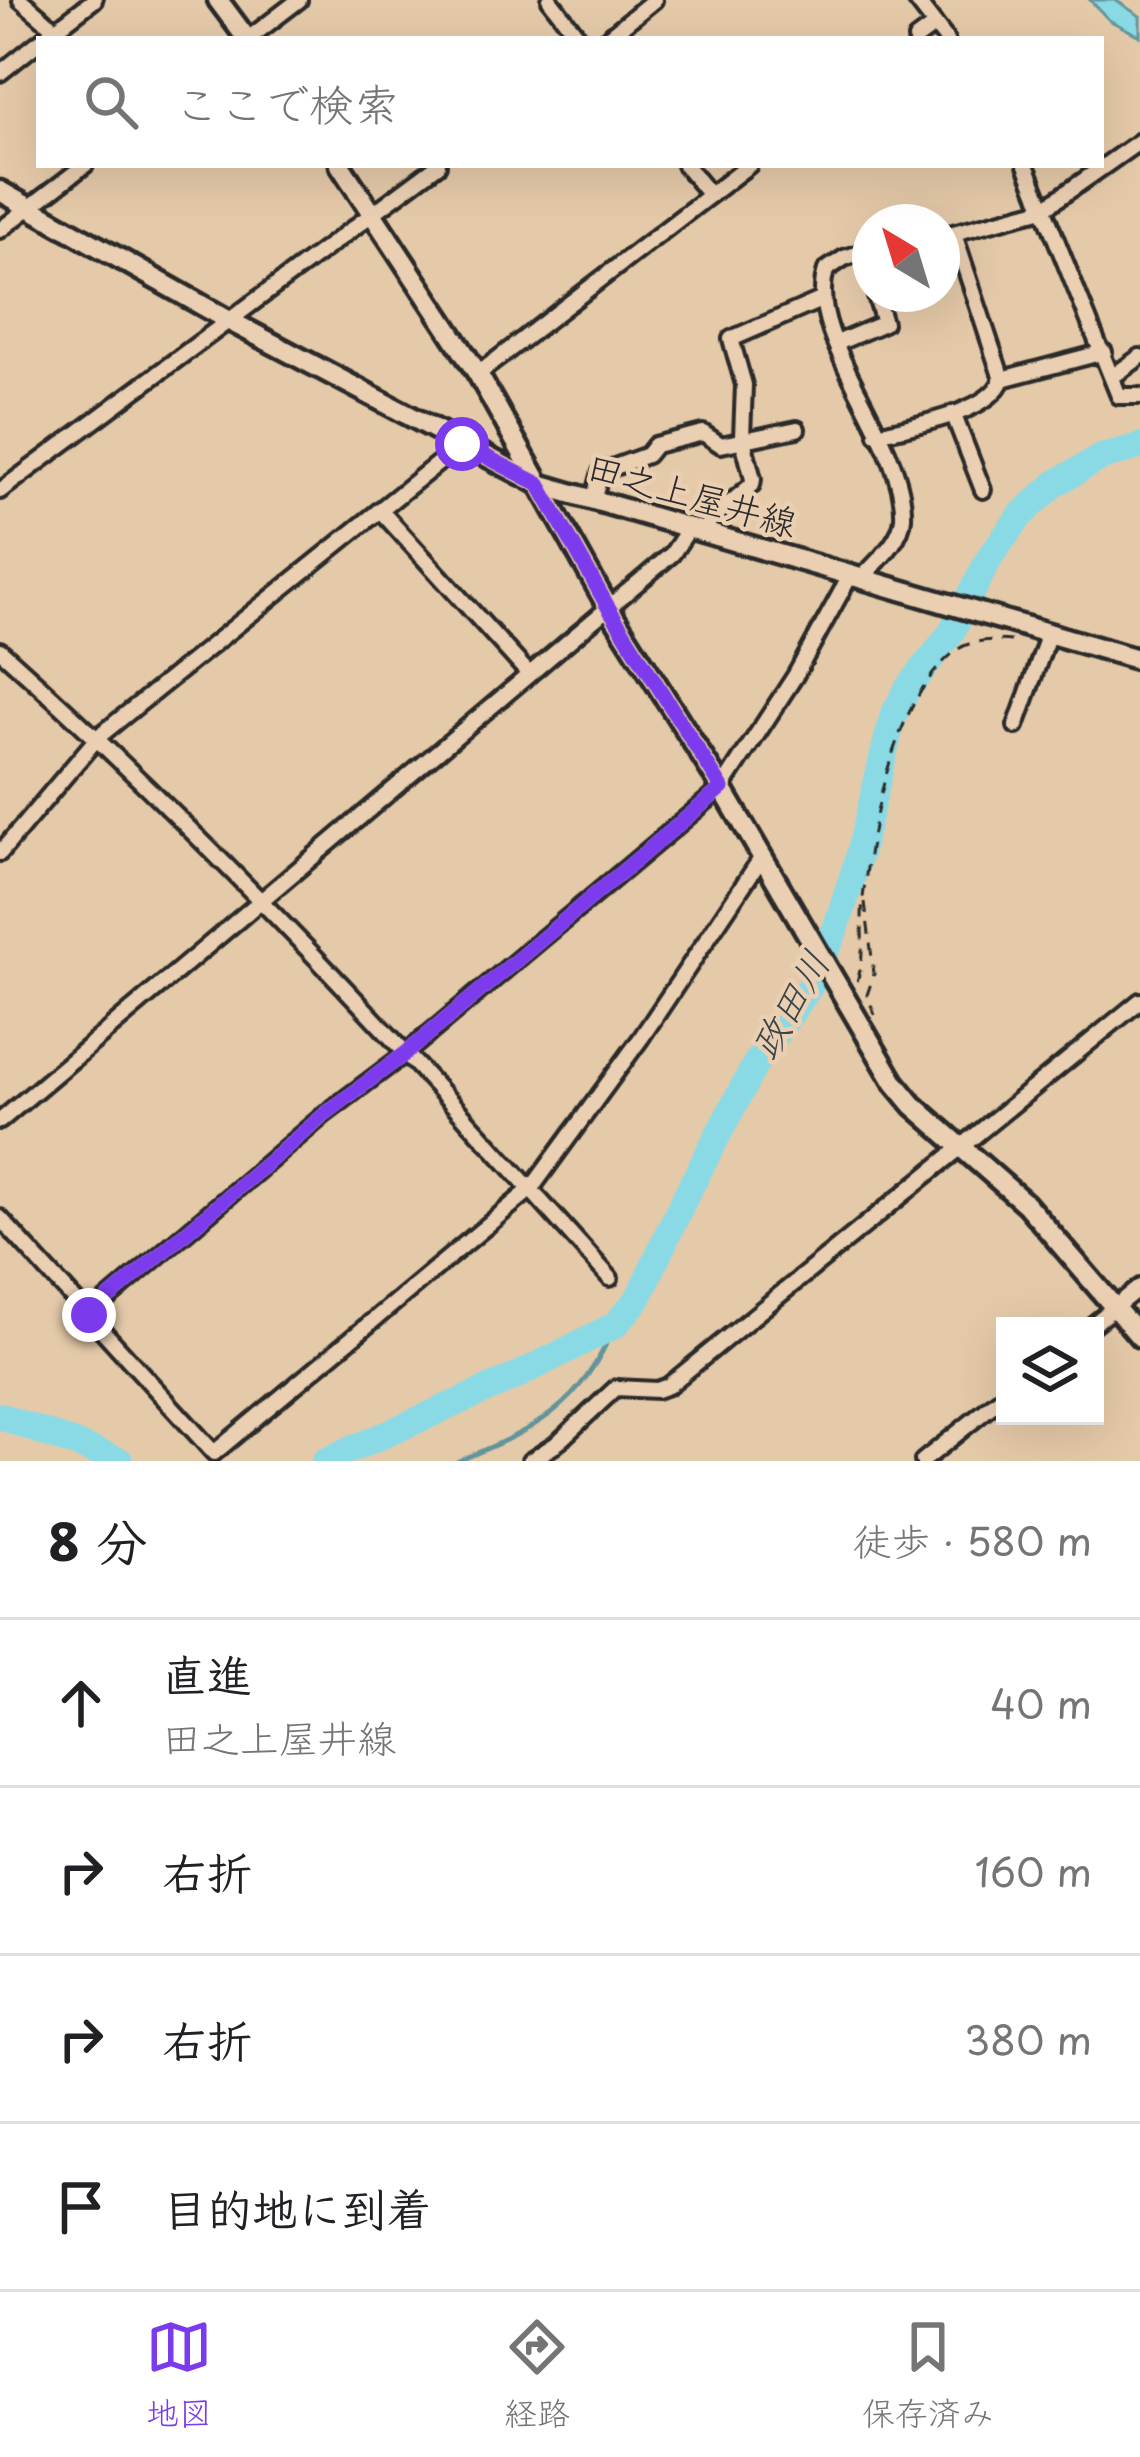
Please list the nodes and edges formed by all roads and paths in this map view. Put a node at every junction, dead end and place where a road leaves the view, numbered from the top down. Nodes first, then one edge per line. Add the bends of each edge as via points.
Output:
1 (21, 0) edge
2 (94, 0) edge
3 (218, 0) edge
4 (298, 0) edge
5 (550, 0) edge
6 (655, 0) edge
7 (916, 0) edge
8 (935, 25) junction
9 (45, 36) edge
10 (47, 36) edge
11 (246, 36) edge
12 (252, 36) edge
13 (578, 36) edge
14 (610, 36) edge
15 (920, 36) edge
16 (944, 36) edge
17 (36, 45) edge
18 (0, 73) edge
19 (1140, 141) edge
20 (1104, 166) edge
21 (81, 168) edge
22 (342, 168) edge
23 (434, 168) edge
24 (688, 168) edge
25 (745, 168) edge
26 (1027, 168) edge
27 (1101, 168) edge
28 (0, 190) edge
29 (710, 195) junction
30 (30, 207) junction
31 (1043, 209) junction
32 (376, 213) junction
33 (0, 230) edge
34 (960, 232) edge
35 (852, 256) edge
36 (960, 267) edge
37 (824, 299) junction
38 (881, 312) edge
39 (228, 320) junction
40 (837, 343) junction
41 (1104, 352) junction
42 (1140, 357) edge
43 (478, 374) junction
44 (1112, 377) junction
45 (1002, 379) junction
46 (1140, 397) edge
47 (953, 412) junction
48 (797, 429) dead end
49 (877, 434) junction
50 (743, 440) junction
51 (462, 444) junction
52 (539, 484) junction
53 (0, 490) edge
54 (983, 490) dead end
55 (593, 501) junction
56 (380, 510) junction
57 (695, 532) junction
58 (855, 577) junction
59 (608, 607) junction
60 (1023, 626) junction
61 (1049, 633) junction
62 (0, 650) edge
63 (1140, 660) edge
64 (529, 674) junction
65 (1016, 727) dead end
66 (98, 737) junction
67 (722, 788) junction
68 (0, 853) edge
69 (762, 857) junction
70 (864, 894) junction
71 (260, 904) junction
72 (1140, 1000) edge
73 (846, 1004) junction
74 (884, 1030) dead end
75 (406, 1053) junction
76 (0, 1121) edge
77 (961, 1147) junction
78 (531, 1189) junction
79 (0, 1218) edge
80 (610, 1278) dead end
81 (1140, 1287) edge
82 (1115, 1306) junction
83 (89, 1315) junction
84 (1102, 1317) edge
85 (1140, 1337) edge
86 (996, 1402) edge
87 (555, 1445) junction
88 (530, 1461) edge
89 (568, 1461) edge
90 (923, 1461) edge

1 - 9 street
2 - 10 street
3 - 11 street
4 - 12 street
5 - 13 street
6 - 14 street
7 - 8 street
8 - 15 street
8 - 16 street
17 - 18 street
19 - 20 street
21 - 30 street
22 - 32 street
23 - 32 street
24 - 29 street
25 - 29 street
26 - 31 street
27 - 31 street
28 - 30 street, 田之上屋井線
29 - 43 street
30 - 33 street
30 - 39 street, 田之上屋井線
31 - 34 street
31 - 41 street
32 - 39 street
32 - 43 street
35 - 37 street via 826,270
36 - 45 street
37 - 40 street
37 - 50 street via 731,339 744,385
38 - 40 street via 884,323
39 - 51 street, 田之上屋井線
39 - 53 street
40 - 49 street
41 - 44 street
41 - 45 street
42 - 44 street
43 - 52 street
44 - 46 street via 1119,396
45 - 47 street via 990,399
47 - 49 street
47 - 54 street
48 - 50 street
49 - 58 street via 903,519 896,540
50 - 55 street via 722,445 703,433 655,445 601,472
50 - 57 street via 752,485
51 - 52 street, 田之上屋井線
51 - 56 street
52 - 55 street, 田之上屋井線
52 - 59 street
55 - 57 street, 田之上屋井線
56 - 64 street
56 - 66 street
57 - 58 street, 田之上屋井線
57 - 59 street
58 - 60 street, 田之上屋井線
58 - 67 street
59 - 64 street
59 - 67 street
60 - 61 street, 田之上屋井線
60 - 70 path via 1016,641 959,648 921,691 899,733
61 - 63 street, 田之上屋井線
61 - 65 street
62 - 66 street
64 - 71 street
66 - 68 street
66 - 71 street
67 - 69 street
67 - 75 street
69 - 73 street
69 - 78 street
70 - 73 path via 860,974
70 - 74 path via 874,974 867,995
71 - 75 street
71 - 76 street
72 - 77 street
73 - 77 street via 894,1082
75 - 78 street
75 - 83 street
77 - 82 street via 1026,1204
77 - 87 street via 668,1385 616,1388
78 - 80 street
78 - 83 street via 214,1453
79 - 83 street
81 - 82 street
82 - 84 street
82 - 85 street
86 - 90 street
87 - 88 street
87 - 89 street

